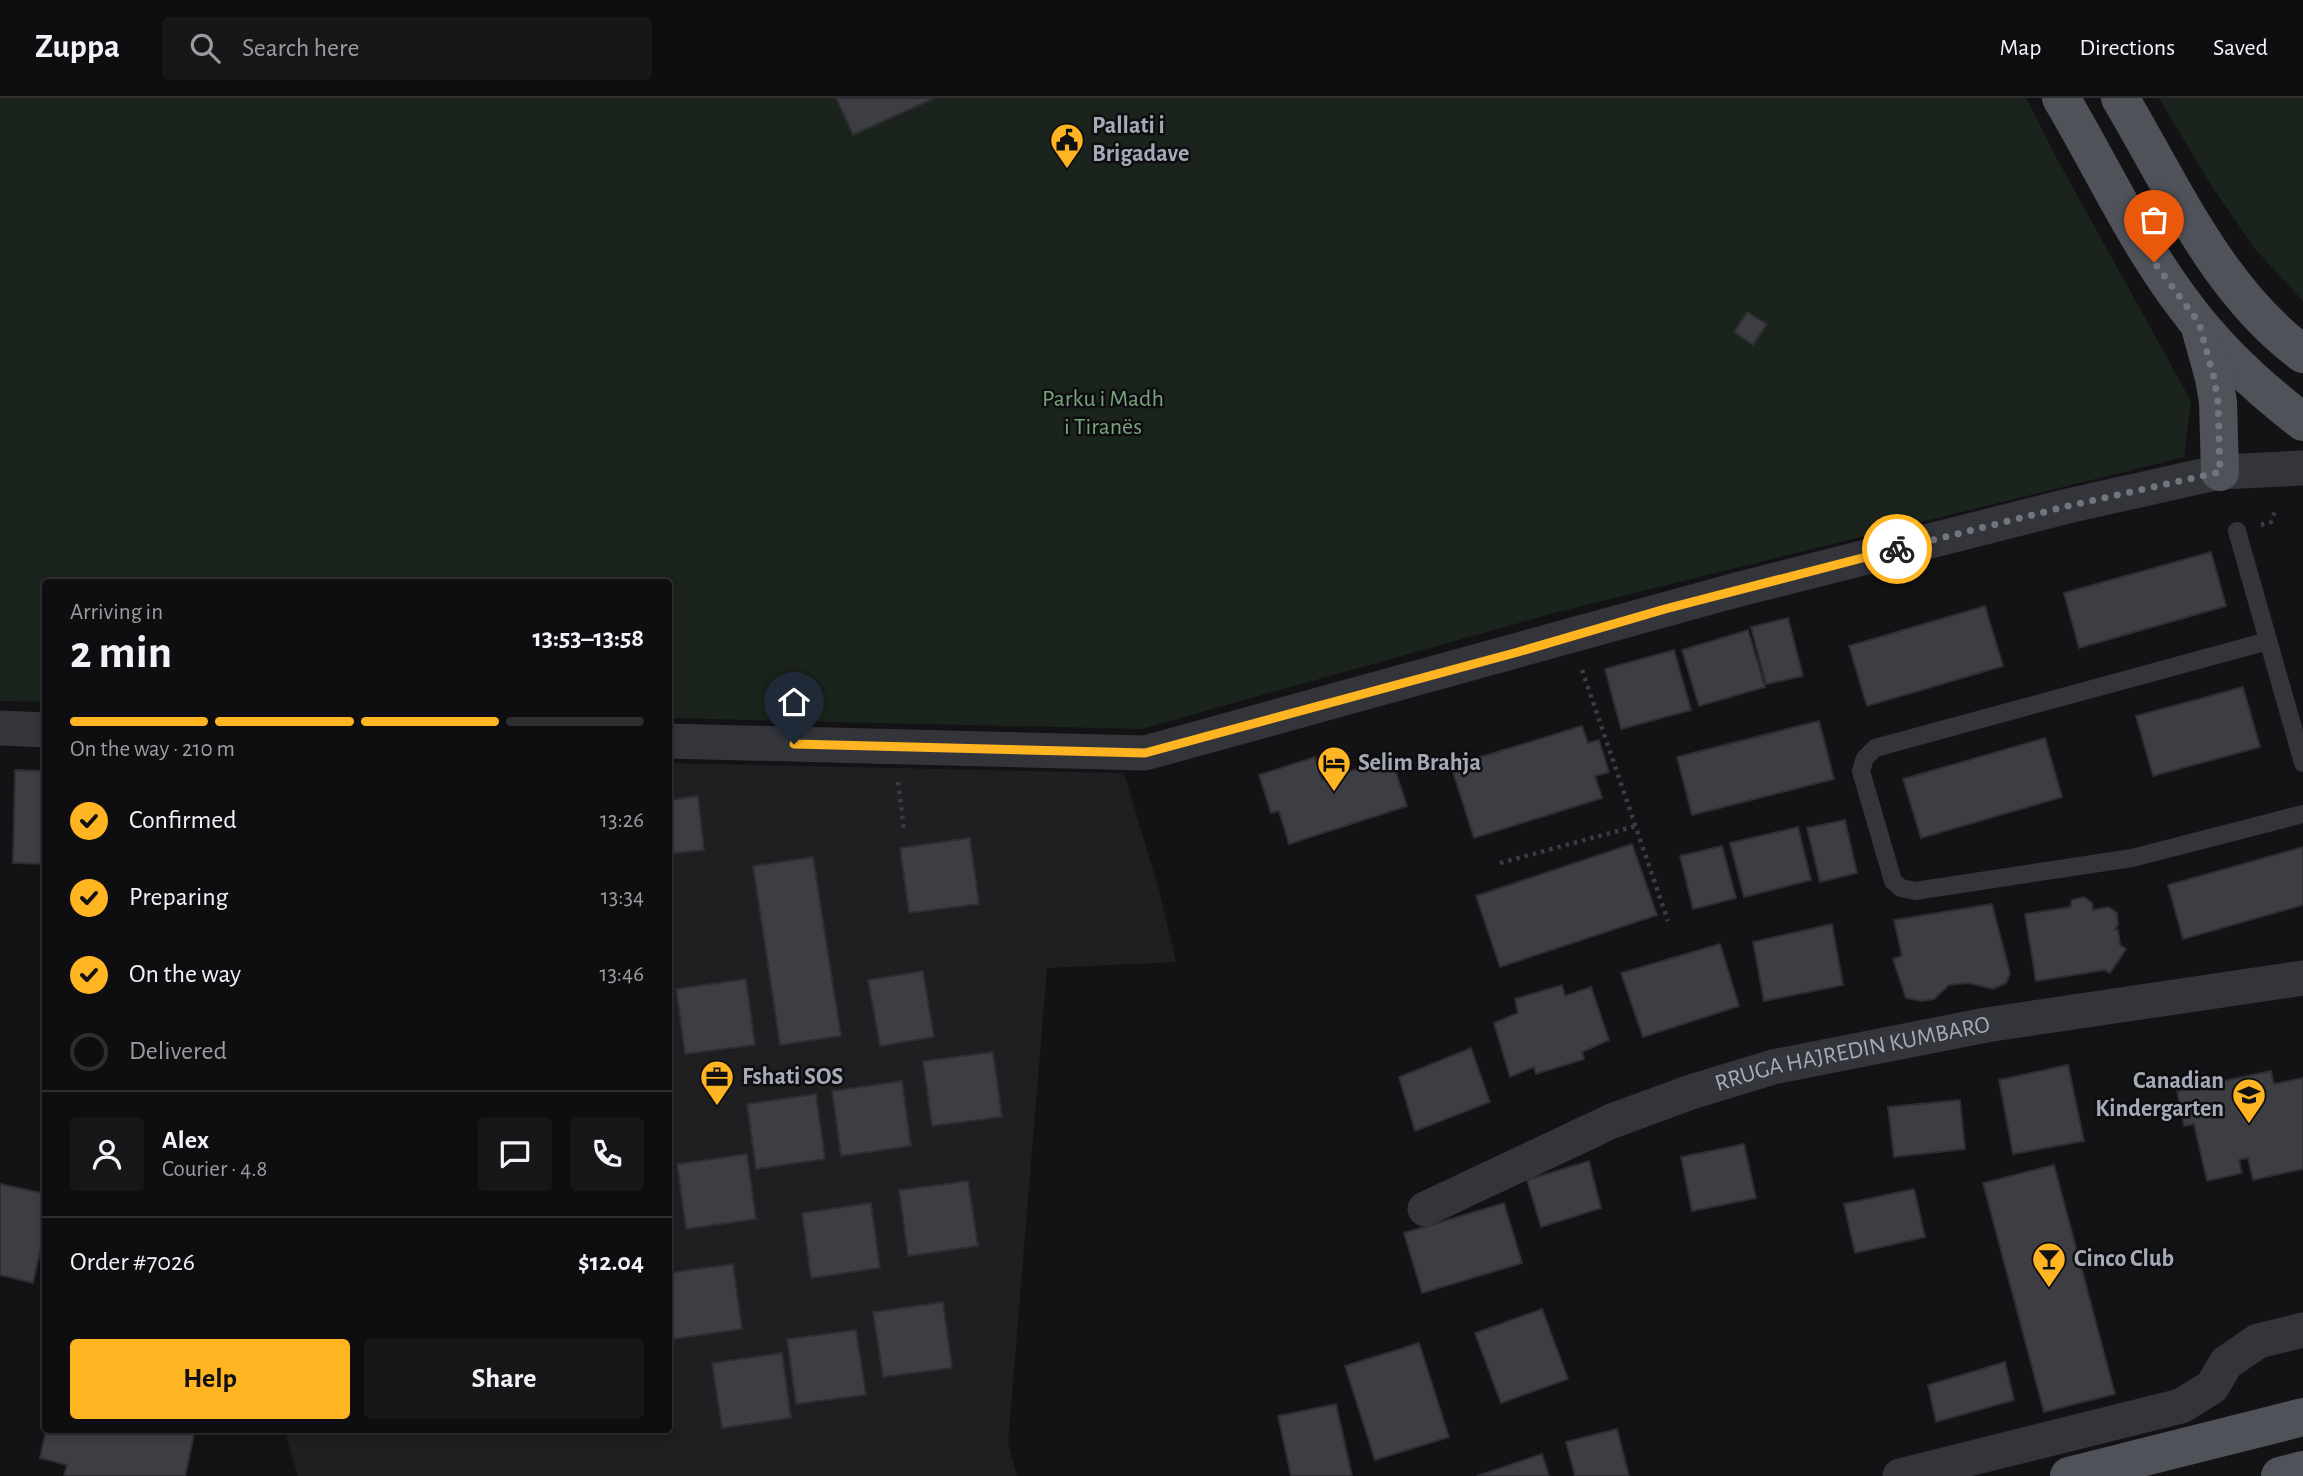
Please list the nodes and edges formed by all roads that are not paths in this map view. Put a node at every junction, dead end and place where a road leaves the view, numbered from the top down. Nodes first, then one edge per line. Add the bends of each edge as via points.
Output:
1 (2061, 98) edge
2 (2120, 98) edge
3 (2199, 323) junction
4 (2303, 355) edge
5 (2303, 422) edge
6 (2303, 468) edge
7 (2220, 472) junction
8 (2237, 531) dead end
9 (2268, 641) junction
10 (0, 728) edge
11 (42, 730) edge
12 (672, 741) edge
13 (2303, 763) edge
14 (2303, 814) edge
15 (2303, 978) edge
16 (1425, 1209) dead end
17 (2303, 1330) edge
18 (2303, 1417) edge
19 (2303, 1470) edge
20 (1900, 1476) edge
21 (2069, 1476) edge
22 (2280, 1476) edge

1 - 3 main road via 2154,262
2 - 4 main road via 2231,282
3 - 5 main road via 2260,389
3 - 7 main road via 2218,402
6 - 7 street
7 - 12 street via 1750,587 1145,753
8 - 9 lane
9 - 13 lane
9 - 14 lane via 1875,748 1861,771 1893,880 1901,888 1915,891 2132,858
10 - 11 street
15 - 16 street, RRUGA HAJREDIN KUMBARO via 1986,1025 1773,1067 1612,1122
17 - 20 street via 2258,1340 2226,1363 2212,1387 2180,1406
18 - 21 main road
19 - 22 main road

